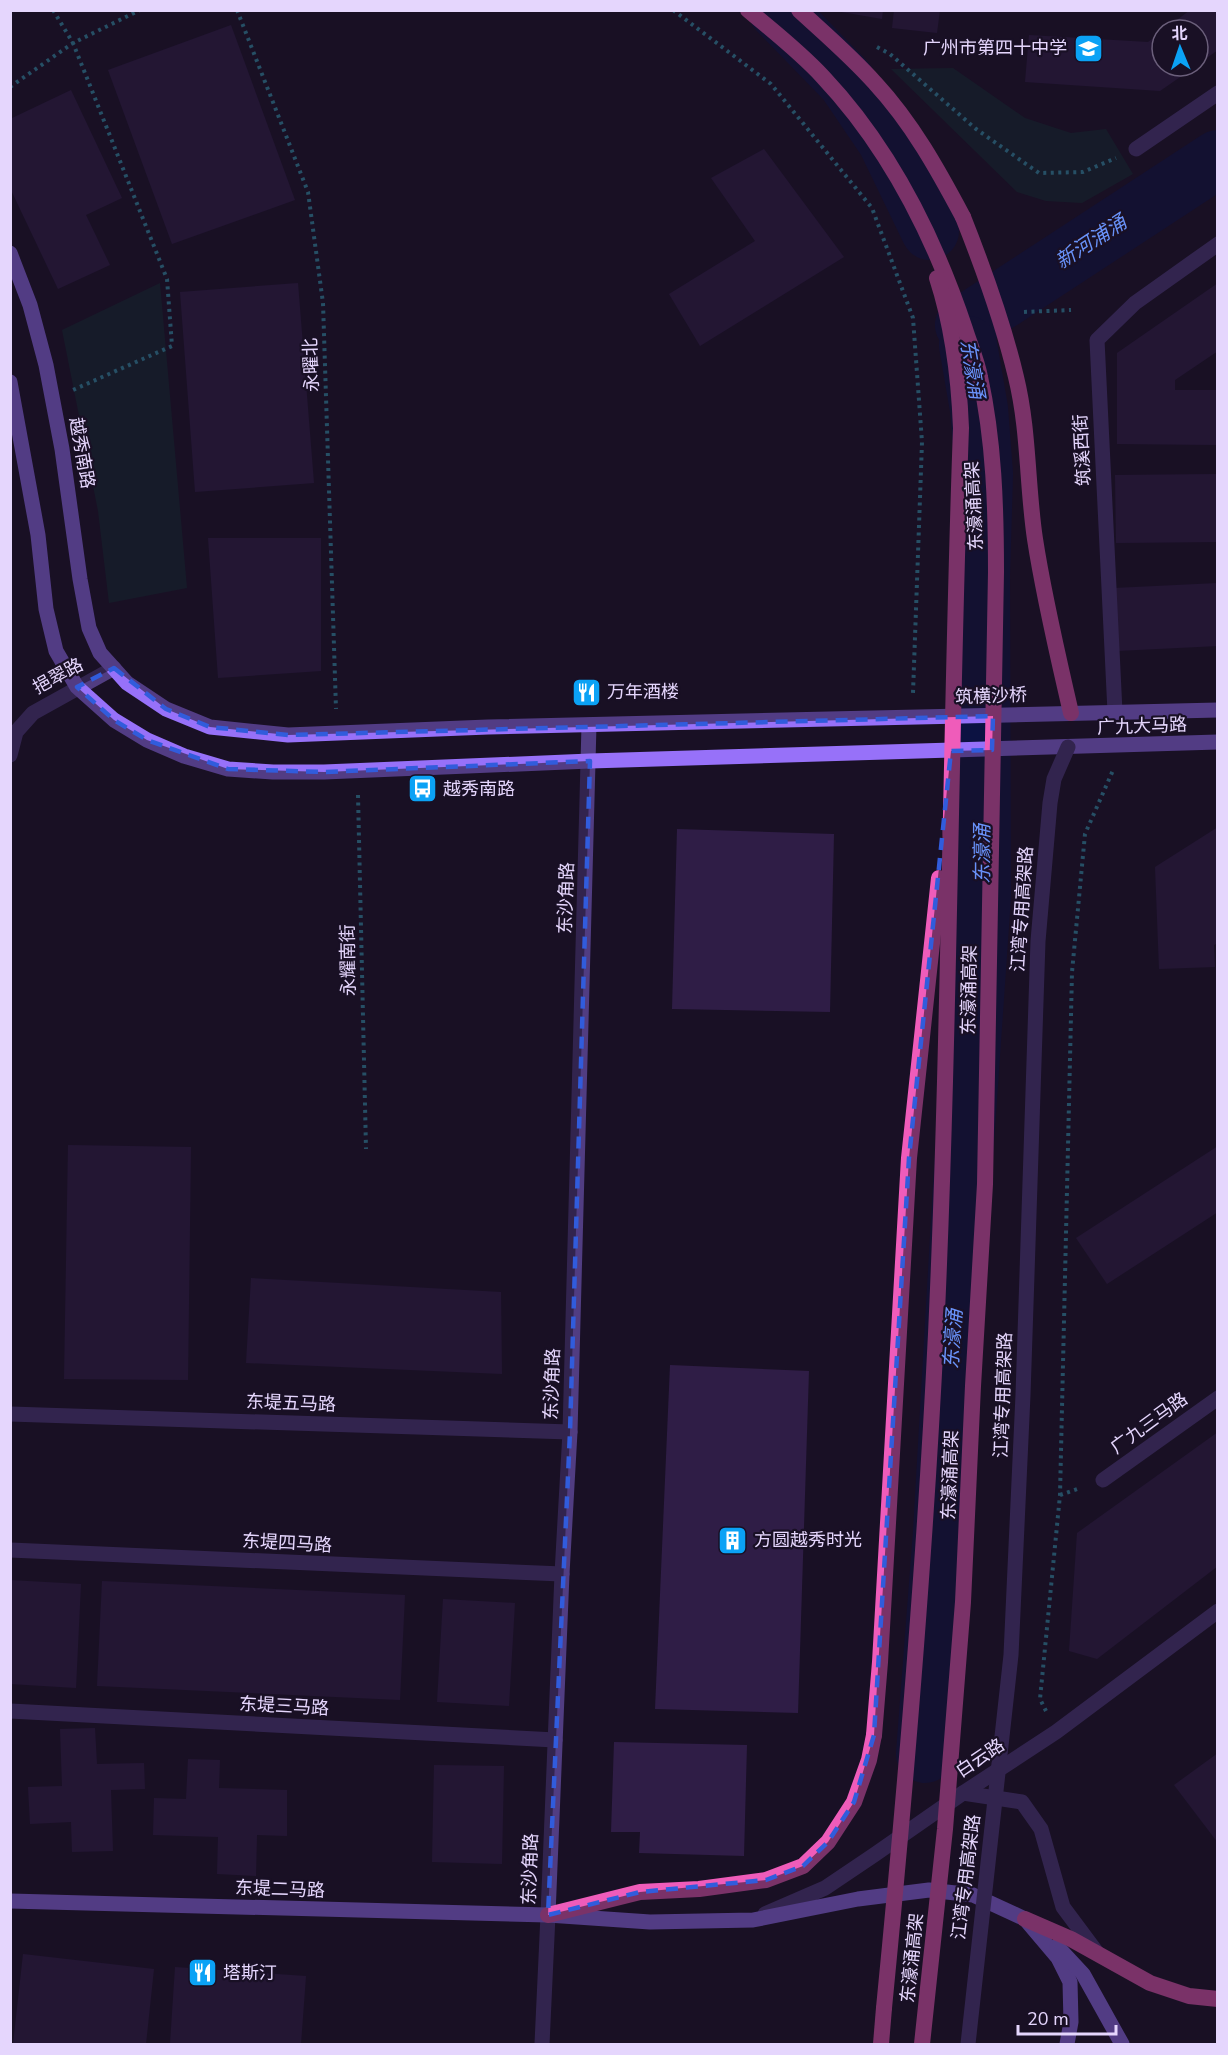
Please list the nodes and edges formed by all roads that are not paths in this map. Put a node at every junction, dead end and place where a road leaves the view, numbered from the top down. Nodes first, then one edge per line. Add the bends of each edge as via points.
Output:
1 (742, 10) edge
2 (748, 10) edge
3 (799, 10) edge
4 (1218, 93) edge
5 (1136, 149) road end
6 (1218, 244) edge
7 (10, 253) edge
8 (10, 382) edge
9 (114, 668) junction
10 (77, 687) junction
11 (1218, 710) edge
12 (1114, 712) junction
13 (1071, 713) junction
14 (912, 718) joint
15 (589, 724) junction
16 (1218, 742) edge
17 (951, 746) junction
18 (1068, 747) junction
19 (10, 755) edge
20 (590, 761) junction
21 (1218, 1398) edge
22 (10, 1414) edge
23 (570, 1432) junction
24 (1103, 1480) dead end
25 (10, 1550) edge
26 (562, 1574) junction
27 (1218, 1611) edge
28 (10, 1711) edge
29 (555, 1740) junction
30 (963, 1793) junction
31 (10, 1901) edge
32 (548, 1916) junction
33 (1024, 1919) junction
34 (753, 1920) junction
35 (1098, 1954) junction
36 (1218, 1999) edge
37 (542, 2044) edge
38 (881, 2044) edge
39 (922, 2044) edge
40 (968, 2044) edge
41 (1067, 2044) edge
42 (1122, 2044) edge

1 - 17 highway, 东濠涌高架, bridge via 813,71 860,130 911,210 942,294 959,384 961,428
2 - 39 highway, 东濠涌高架, bridge via 805,58 846,102 886,159 932,243 980,375 993,471 996,572 985,1184 963,1602 945,1829
3 - 13 highway, bridge via 876,84 906,122 963,217 986,275 1017,379 1035,540
4 - 5 street
6 - 12 street, 筑溪西街 via 1135,303 1097,340
7 - 9 main road, 越秀南路 via 30,304 46,365 89,628 100,653
8 - 10 main road via 38,535 46,609 56,651
9 - 10 street, 挹翠路
9 - 15 main road, 越秀南路 via 127,683 166,709 210,727 288,735
10 - 19 street, 挹翠路 via 28,718 16,732
10 - 20 main road via 114,720 147,740 228,769 358,771
11 - 12 main road, 广九大马路
12 - 13 main road, 广九大马路
13 - 14 main road, 筑横沙桥, bridge
14 - 15 main road, 越秀南路
15 - 20 street, 东沙角路
16 - 18 main road, 广九大马路
17 - 32 highway, bridge via 909,1158 880,1662 869,1760 854,1802 828,1842 803,1866 766,1880 640,1892
17 - 38 highway, 东濠涌高架, bridge via 936,1336 906,1783
18 - 20 main road, bridge
18 - 40 street, 江湾专用高架路, bridge via 1054,779 1043,874 1011,1655
20 - 23 street, 东沙角路
21 - 24 street, 广九三马路
22 - 23 street, 东堤五马路
23 - 26 street, 东沙角路
25 - 26 street, 东堤四马路
26 - 29 street, 东沙角路
27 - 30 street, 白云路 via 1056,1731
28 - 29 street, 东堤三马路
29 - 32 street, 东沙角路
30 - 34 street, 白云路 via 825,1888
30 - 35 street via 1022,1802 1041,1829 1063,1907
31 - 32 main road, 东堤二马路
32 - 34 main road, 东堤二马路 via 650,1922
32 - 37 street, 东沙角路
33 - 34 main road, 东堤二马路 via 973,1895 929,1890 858,1899
33 - 35 highway
33 - 41 main road via 1058,1958 1070,1982
33 - 42 main road via 1062,1950 1083,1974
35 - 36 highway via 1150,1983 1189,1996

